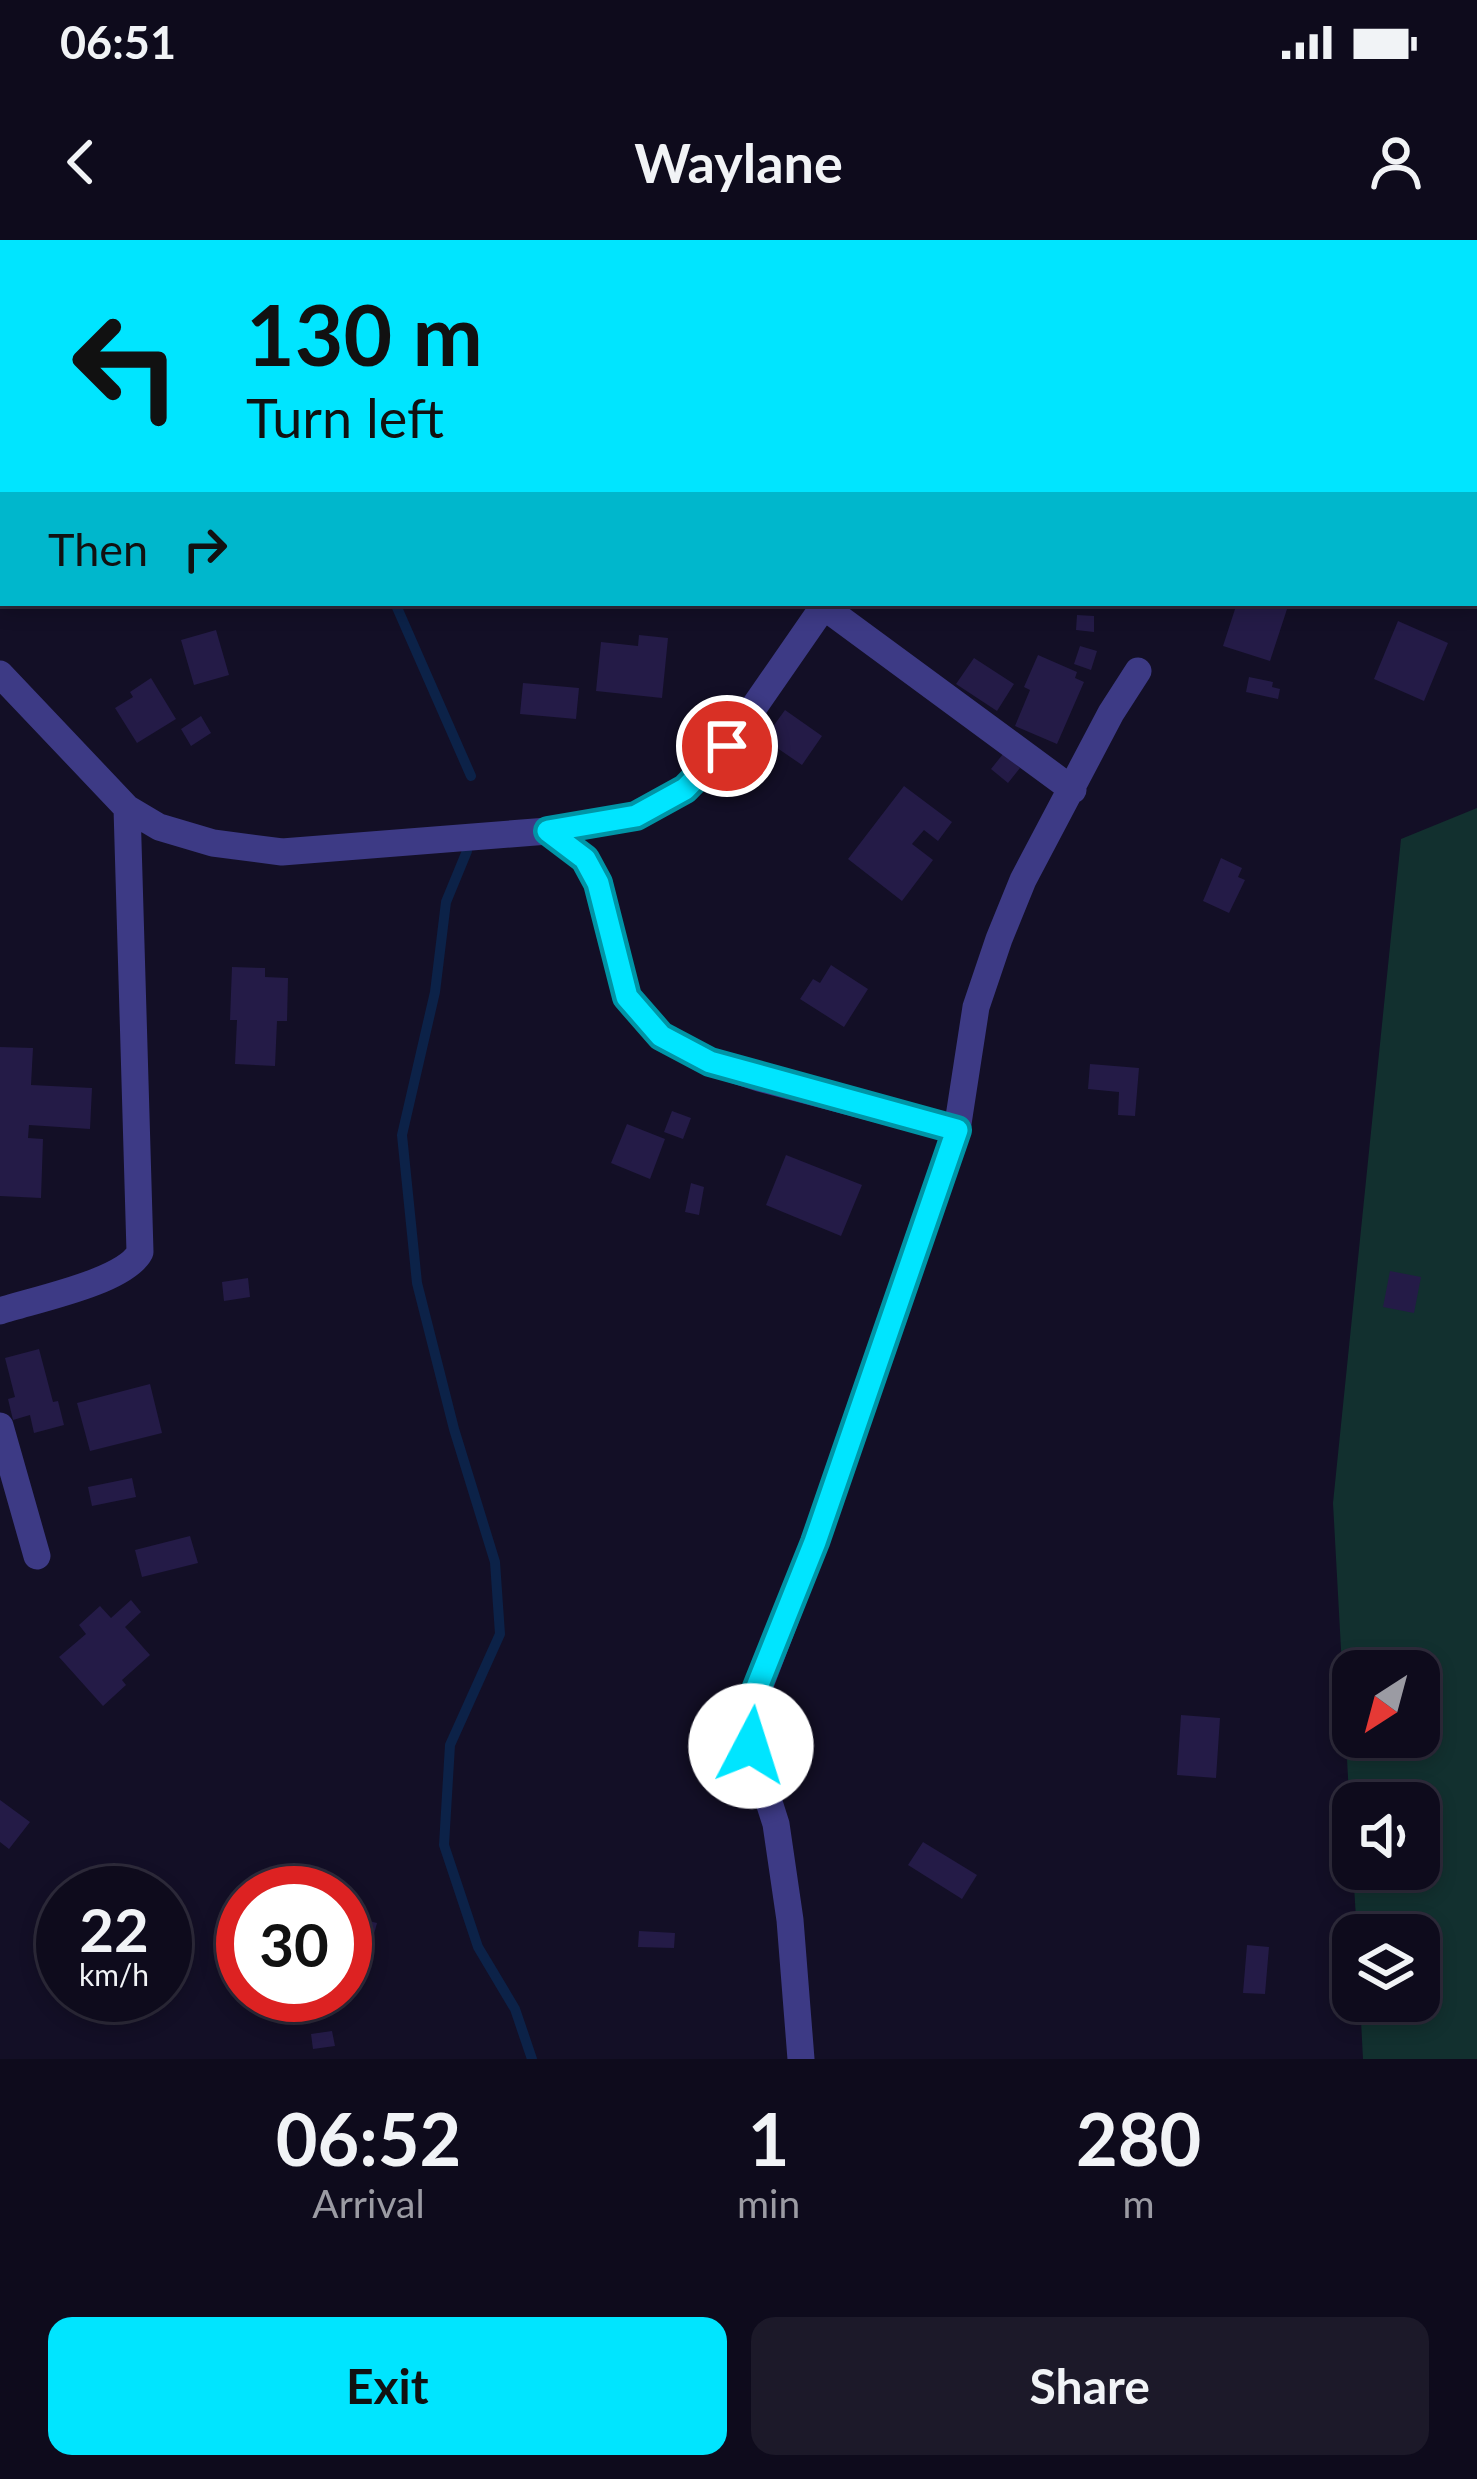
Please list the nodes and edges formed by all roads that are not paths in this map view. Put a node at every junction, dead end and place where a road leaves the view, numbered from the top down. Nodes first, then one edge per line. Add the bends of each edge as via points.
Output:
1 (824, 606) edge
2 (828, 606) edge
3 (1138, 671) dead end
4 (0, 674) edge
5 (1073, 790) junction
6 (127, 808) junction
7 (548, 831) junction
8 (957, 1130) junction
9 (0, 1311) edge
10 (0, 1426) edge
11 (37, 1556) dead end
12 (801, 2059) edge

1 - 7 street via 727,746 685,789 636,816
2 - 5 street
3 - 5 street
4 - 6 street
5 - 8 street via 999,939 976,1007
6 - 7 street via 213,843 282,852
6 - 9 street via 140,1252 115,1275
7 - 8 street via 592,871 627,997 661,1036 743,1073
8 - 12 street via 748,1714 779,1843
10 - 11 street

